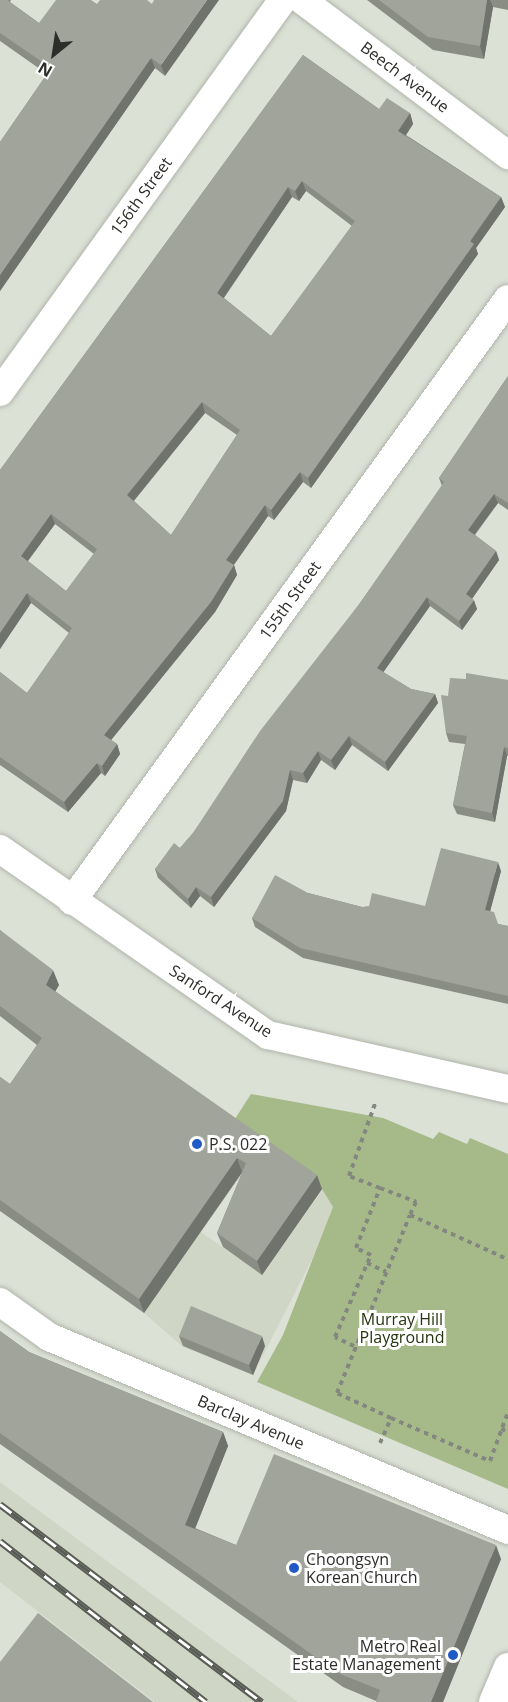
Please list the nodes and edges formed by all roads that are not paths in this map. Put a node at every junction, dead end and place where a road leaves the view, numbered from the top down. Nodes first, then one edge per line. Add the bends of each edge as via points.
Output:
1 (283, 0) edge
2 (302, 0) edge
3 (508, 155) edge
4 (508, 299) edge
5 (0, 392) edge
6 (0, 849) edge
7 (72, 901) junction
8 (508, 1089) edge
9 (0, 1302) edge
10 (508, 1530) edge
11 (508, 1667) edge
12 (493, 1702) edge

1 - 5 street, 156th Street
2 - 3 street, Beech Avenue
4 - 7 street, 155th Street
6 - 7 street, Sanford Avenue
7 - 8 street, Sanford Avenue via 268,1035
9 - 10 street, Barclay Avenue via 49,1337
11 - 12 street

